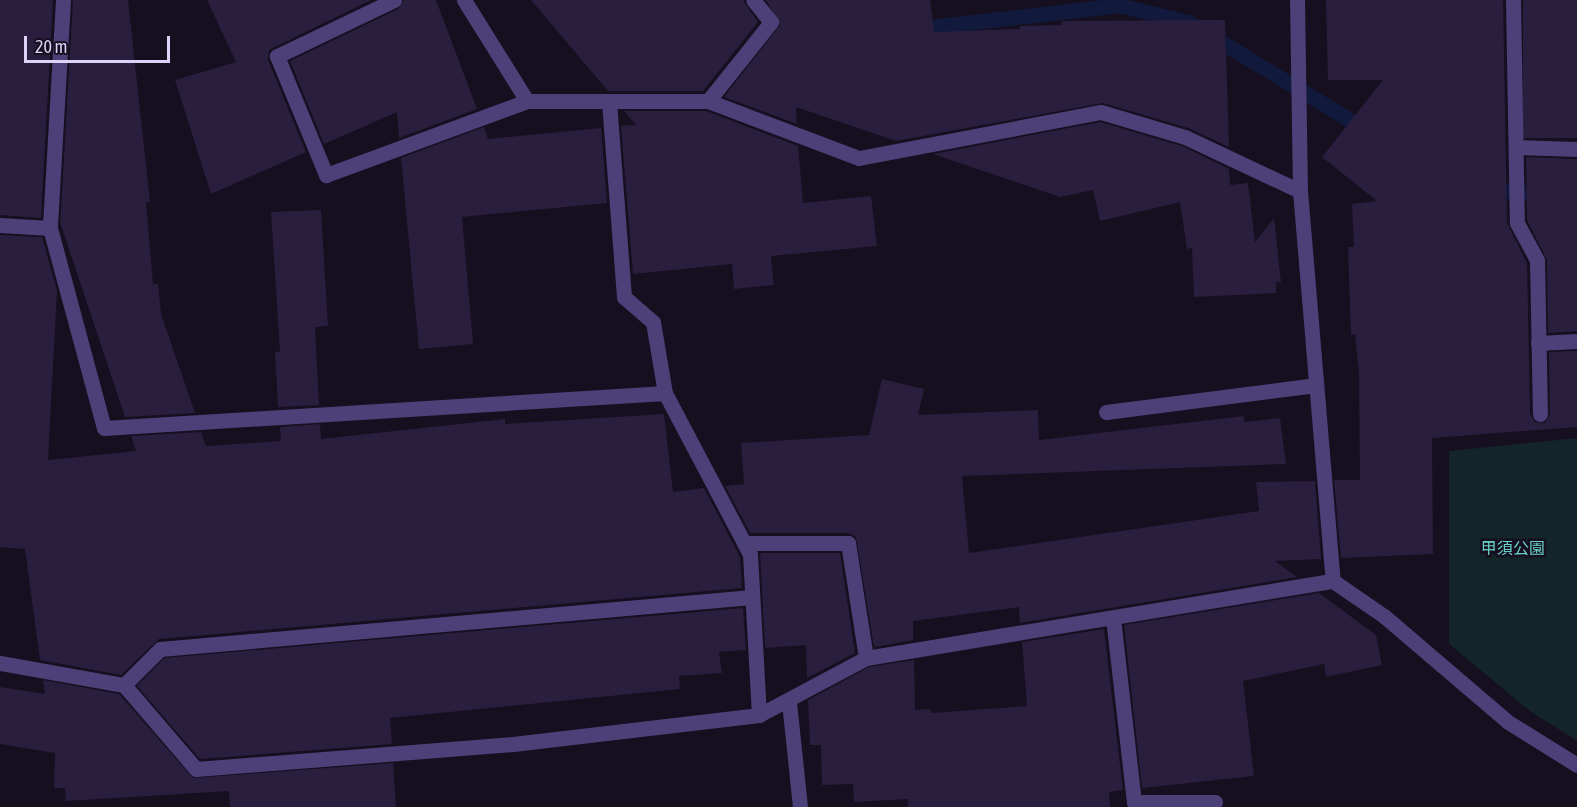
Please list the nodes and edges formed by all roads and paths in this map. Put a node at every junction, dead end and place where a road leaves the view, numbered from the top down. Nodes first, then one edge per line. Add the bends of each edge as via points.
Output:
1 (63, 0) edge
2 (394, 0) edge
3 (464, 0) edge
4 (753, 0) edge
5 (1297, 0) edge
6 (1513, 0) edge
7 (527, 101) junction
8 (708, 101) junction
9 (609, 102) junction
10 (1516, 147) junction
11 (1577, 149) edge
12 (1300, 191) junction
13 (0, 225) edge
14 (50, 228) junction
15 (1577, 341) edge
16 (1539, 343) junction
17 (1316, 385) junction
18 (665, 393) junction
19 (1106, 412) dead end
20 (1540, 414) dead end
21 (744, 543) junction
22 (1333, 581) junction
23 (752, 597) junction
24 (1113, 618) junction
25 (866, 658) junction
26 (0, 663) edge
27 (124, 685) junction
28 (789, 702) junction
29 (759, 715) junction
30 (1577, 765) edge
31 (1215, 802) dead end
32 (800, 807) edge

1 - 14 street
2 - 7 street via 277,56 326,175
3 - 7 street
4 - 8 street via 771,22
5 - 12 street
6 - 10 street
7 - 9 street
8 - 9 street
8 - 12 street via 859,158 1101,112 1185,137
9 - 18 street via 624,297 653,322
10 - 11 street
10 - 16 street via 1517,223 1536,260
12 - 17 street
13 - 14 street
14 - 18 street via 104,428
15 - 16 street
16 - 20 street
17 - 19 street
17 - 22 street
18 - 21 street
21 - 23 street via 750,554
21 - 25 street via 848,543
22 - 24 street
22 - 30 street via 1384,616 1508,722
23 - 27 street via 160,649
23 - 29 street
24 - 25 street
24 - 31 street via 1134,802
25 - 28 street
26 - 27 street
27 - 29 street via 196,769 513,744
28 - 29 street
28 - 32 street

